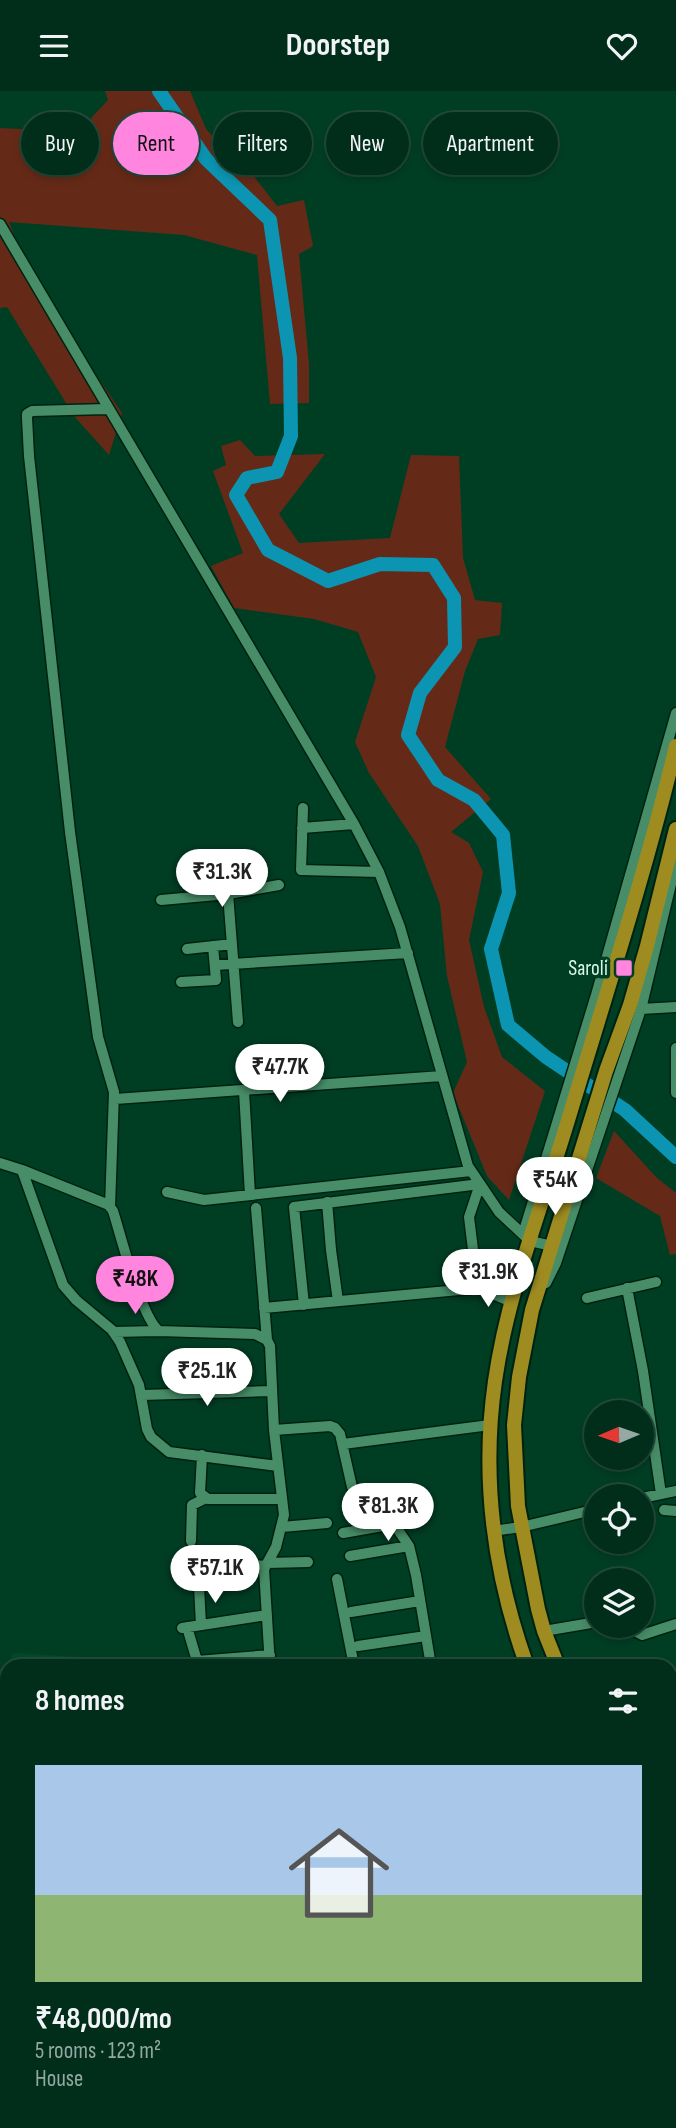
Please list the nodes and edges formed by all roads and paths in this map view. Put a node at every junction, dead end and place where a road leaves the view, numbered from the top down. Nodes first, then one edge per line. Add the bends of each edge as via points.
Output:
1 (0, 224) edge
2 (107, 409) junction
3 (676, 713) edge
4 (673, 753) edge
5 (303, 808) dead end
6 (354, 824) junction
7 (302, 828) junction
8 (676, 829) edge
9 (676, 863) edge
10 (379, 872) junction
11 (279, 885) dead end
12 (228, 894) junction
13 (161, 900) dead end
14 (232, 944) junction
15 (213, 946) junction
16 (187, 949) dead end
17 (408, 953) junction
18 (234, 964) junction
19 (215, 965) junction
20 (181, 982) dead end
21 (676, 1007) edge
22 (641, 1009) junction
23 (238, 1022) dead end
24 (676, 1048) edge
25 (611, 1074) junction
26 (442, 1076) junction
27 (244, 1091) junction
28 (676, 1093) edge
29 (115, 1099) junction
30 (0, 1163) edge
31 (22, 1170) junction
32 (471, 1171) junction
33 (480, 1184) junction
34 (167, 1192) dead end
35 (250, 1195) junction
36 (327, 1202) junction
37 (107, 1205) junction
38 (256, 1208) dead end
39 (526, 1237) junction
40 (556, 1247) junction
41 (656, 1282) dead end
42 (475, 1287) junction
43 (627, 1288) junction
44 (587, 1298) dead end
45 (338, 1301) junction
46 (512, 1302) junction
47 (304, 1305) junction
48 (264, 1308) junction
49 (159, 1331) junction
50 (113, 1332) junction
51 (267, 1340) junction
52 (272, 1391) junction
53 (142, 1395) junction
54 (490, 1425) junction
55 (274, 1430) junction
56 (343, 1444) junction
57 (202, 1455) junction
58 (278, 1466) junction
59 (676, 1491) edge
60 (661, 1494) junction
61 (654, 1495) edge
62 (206, 1498) junction
63 (282, 1499) junction
64 (664, 1510) dead end
65 (676, 1511) edge
66 (584, 1512) edge
67 (327, 1523) dead end
68 (394, 1524) junction
69 (282, 1527) junction
70 (521, 1527) junction
71 (493, 1531) junction
72 (343, 1533) dead end
73 (191, 1541) dead end
74 (409, 1546) junction
75 (350, 1556) dead end
76 (181, 1559) dead end
77 (309, 1562) dead end
78 (266, 1565) junction
79 (337, 1579) dead end
80 (199, 1586) dead end
81 (420, 1601) junction
82 (351, 1612) dead end
83 (267, 1615) junction
84 (584, 1624) edge
85 (201, 1625) junction
86 (676, 1625) edge
87 (654, 1631) edge
88 (544, 1632) junction
89 (426, 1636) junction
90 (358, 1646) dead end
91 (270, 1655) junction
92 (196, 1659) edge
93 (221, 1659) edge
94 (270, 1659) edge
95 (353, 1659) edge
96 (430, 1659) edge
97 (525, 1659) edge
98 (555, 1659) edge

1 - 2 street
2 - 6 street
2 - 29 street via 32,411 27,418 70,832 98,1037
3 - 4 street
4 - 39 highway
5 - 7 street
6 - 7 street
6 - 10 street
7 - 10 street via 301,870
8 - 25 highway
9 - 22 street
10 - 17 street
11 - 12 street
12 - 13 street
12 - 14 street
14 - 15 street
14 - 18 street
15 - 16 street
15 - 19 street
17 - 18 street
17 - 26 street
18 - 19 street
18 - 23 street
19 - 20 street via 216,980
21 - 22 street
22 - 25 street
24 - 28 street
25 - 40 highway
26 - 27 street
26 - 32 street
27 - 29 street
27 - 35 street
29 - 37 street
30 - 31 street
31 - 37 street
31 - 50 street via 63,1285
32 - 33 street
32 - 35 street
33 - 36 street
33 - 39 street via 499,1212
33 - 42 street via 469,1217
34 - 35 street via 204,1201
36 - 45 street
36 - 47 street via 294,1207
37 - 49 street via 144,1307
38 - 48 street
39 - 40 street
39 - 46 highway
40 - 70 highway via 532,1310 519,1377 514,1425
41 - 43 street
42 - 45 street
42 - 46 street
43 - 44 street
43 - 60 street
45 - 47 street
46 - 54 highway
47 - 48 street
48 - 51 street
49 - 50 street
49 - 51 street via 255,1334
50 - 53 street
51 - 52 street
52 - 53 street
52 - 55 street
53 - 57 street via 151,1437 169,1452
54 - 56 street
54 - 71 highway
55 - 56 street via 335,1427
55 - 58 street
56 - 68 street via 352,1486 370,1508
57 - 58 street
57 - 62 street via 200,1493
58 - 63 street
59 - 60 street
60 - 61 street
62 - 63 street
62 - 73 street via 192,1505
63 - 69 street
64 - 65 street
66 - 70 street
67 - 69 street
68 - 72 street
68 - 74 street
69 - 78 street
70 - 71 street
70 - 88 highway
71 - 97 highway via 498,1566
74 - 75 street
74 - 81 street
76 - 78 street
77 - 78 street
78 - 83 street
79 - 95 street
80 - 85 street
81 - 82 street
81 - 89 street
83 - 85 street
83 - 91 street
84 - 88 street
85 - 92 street via 184,1627
86 - 87 street
88 - 98 highway
89 - 90 street
89 - 96 street
91 - 93 street
91 - 94 street

